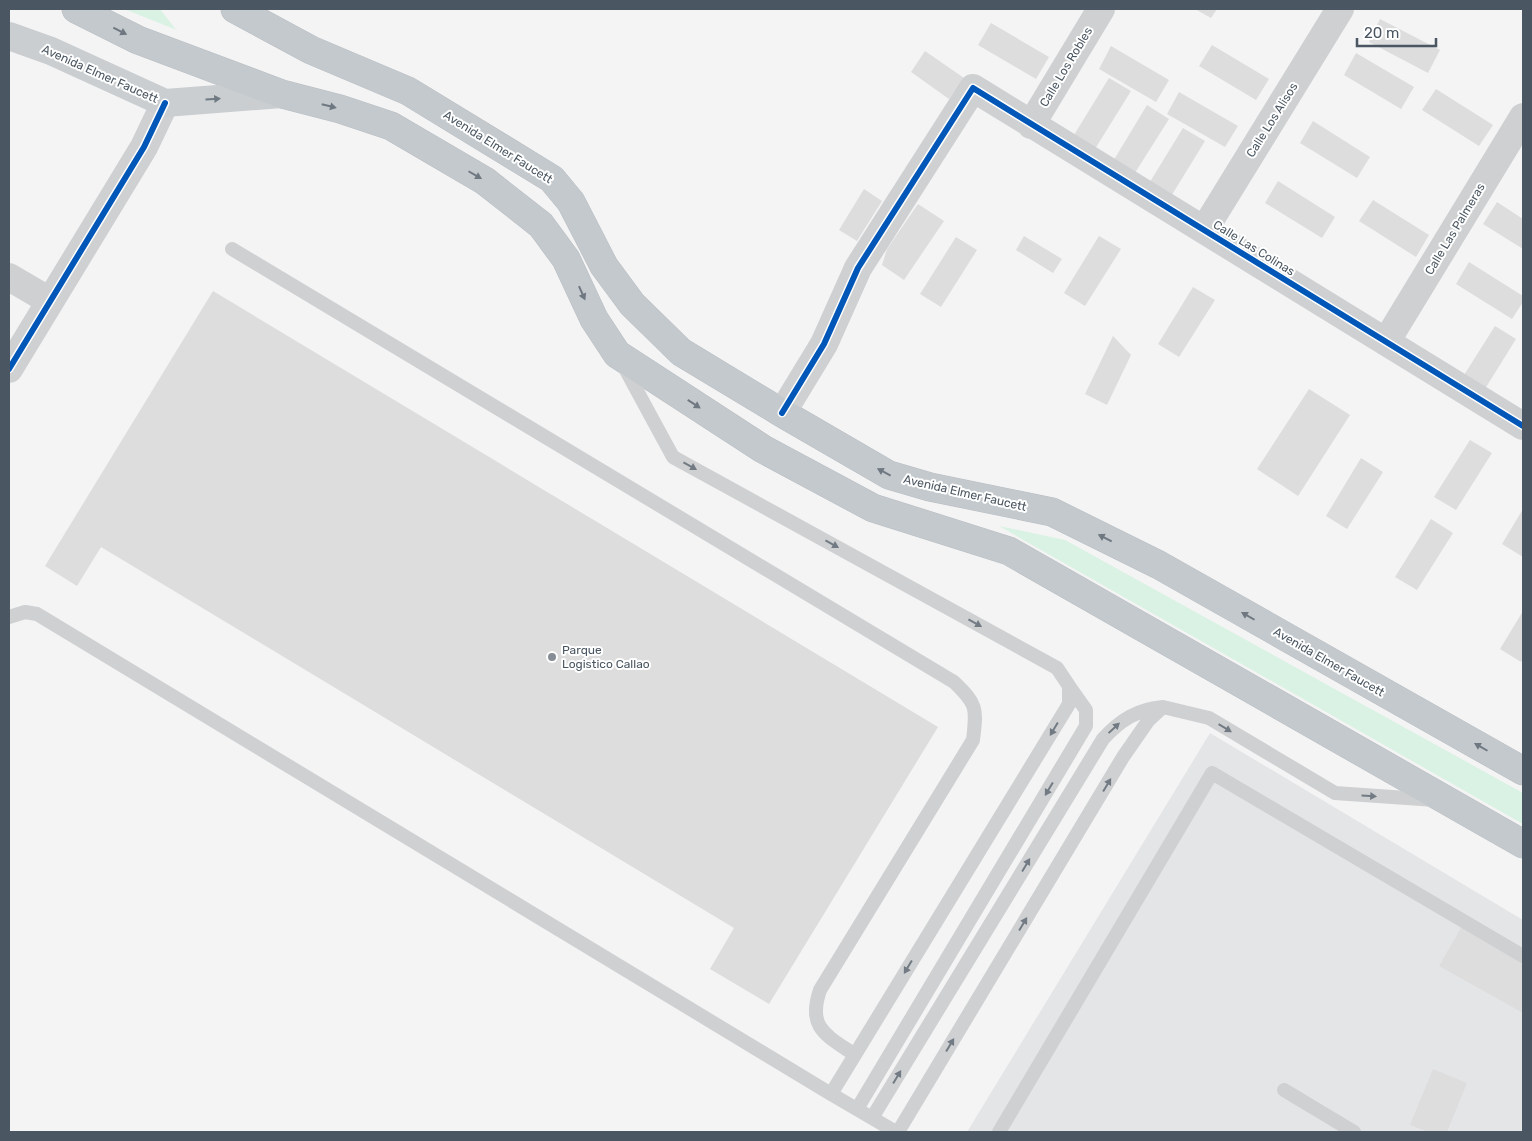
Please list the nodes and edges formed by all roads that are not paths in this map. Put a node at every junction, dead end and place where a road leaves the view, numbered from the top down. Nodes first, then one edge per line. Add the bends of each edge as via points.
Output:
1 (76, 9) edge
2 (235, 9) edge
3 (1101, 9) edge
4 (1340, 9) edge
5 (9, 36) edge
6 (282, 94) junction
7 (165, 103) junction
8 (1523, 117) edge
9 (1032, 125) junction
10 (1204, 230) junction
11 (232, 249) dead end
12 (9, 277) edge
13 (50, 301) junction
14 (1386, 342) junction
15 (617, 354) junction
16 (9, 369) edge
17 (782, 413) junction
18 (1523, 426) edge
19 (9, 617) edge
20 (1069, 686) junction
21 (1163, 707) junction
22 (1523, 771) edge
23 (1452, 802) junction
24 (1523, 844) edge
25 (1523, 956) edge
26 (855, 1055) junction
27 (1284, 1090) dead end
28 (831, 1094) junction
29 (857, 1109) junction
30 (872, 1118) junction
31 (897, 1132) edge
32 (999, 1132) edge
33 (1354, 1132) edge

1 -> 6 highway, Avenida Elmer Faucett via 138,40
2 - 17 highway, Avenida Elmer Faucett via 311,50 408,91 552,179 571,202 604,266 632,304 681,352
3 - 9 street, Calle Los Robles
4 - 10 street, Calle Los Alisos
5 - 7 main road, Avenida Elmer Faucett via 51,51
7 -> 6 main road, Avenida Elmer Faucett
6 -> 15 highway, Avenida Elmer Faucett via 391,126 485,181 541,225 566,259 594,320
7 - 13 street via 144,148
8 - 14 street, Calle Las Palmeras
9 - 10 street, Calle Las Colinas
9 - 17 street, Calle Las Colinas via 973,88 858,268 824,344
10 - 14 street, Calle Las Colinas
11 - 26 lane via 954,682 971,699 976,717 973,740 820,990 814,1006 816,1022 831,1039
12 - 13 street
13 - 16 street
14 - 18 street, Calle Las Colinas
15 -> 20 lane via 673,457 1057,668
15 -> 23 highway, Avenida Elmer Faucett via 763,449 873,508 1009,551
22 -> 17 highway, Avenida Elmer Faucett via 1159,565 1052,512 888,475
19 - 28 lane via 25,612 37,614
20 -> 26 lane via 1069,704
20 -> 29 lane via 1086,710 1086,726
21 -> 23 lane via 1209,718 1335,793
30 -> 21 lane via 1103,739 1129,716 1145,708
31 -> 21 lane via 1123,757 1148,721
23 - 24 highway, Avenida Elmer Faucett
25 - 32 lane via 1212,773
26 - 28 lane
27 - 33 lane
28 - 29 lane
29 - 30 lane
30 - 31 lane

